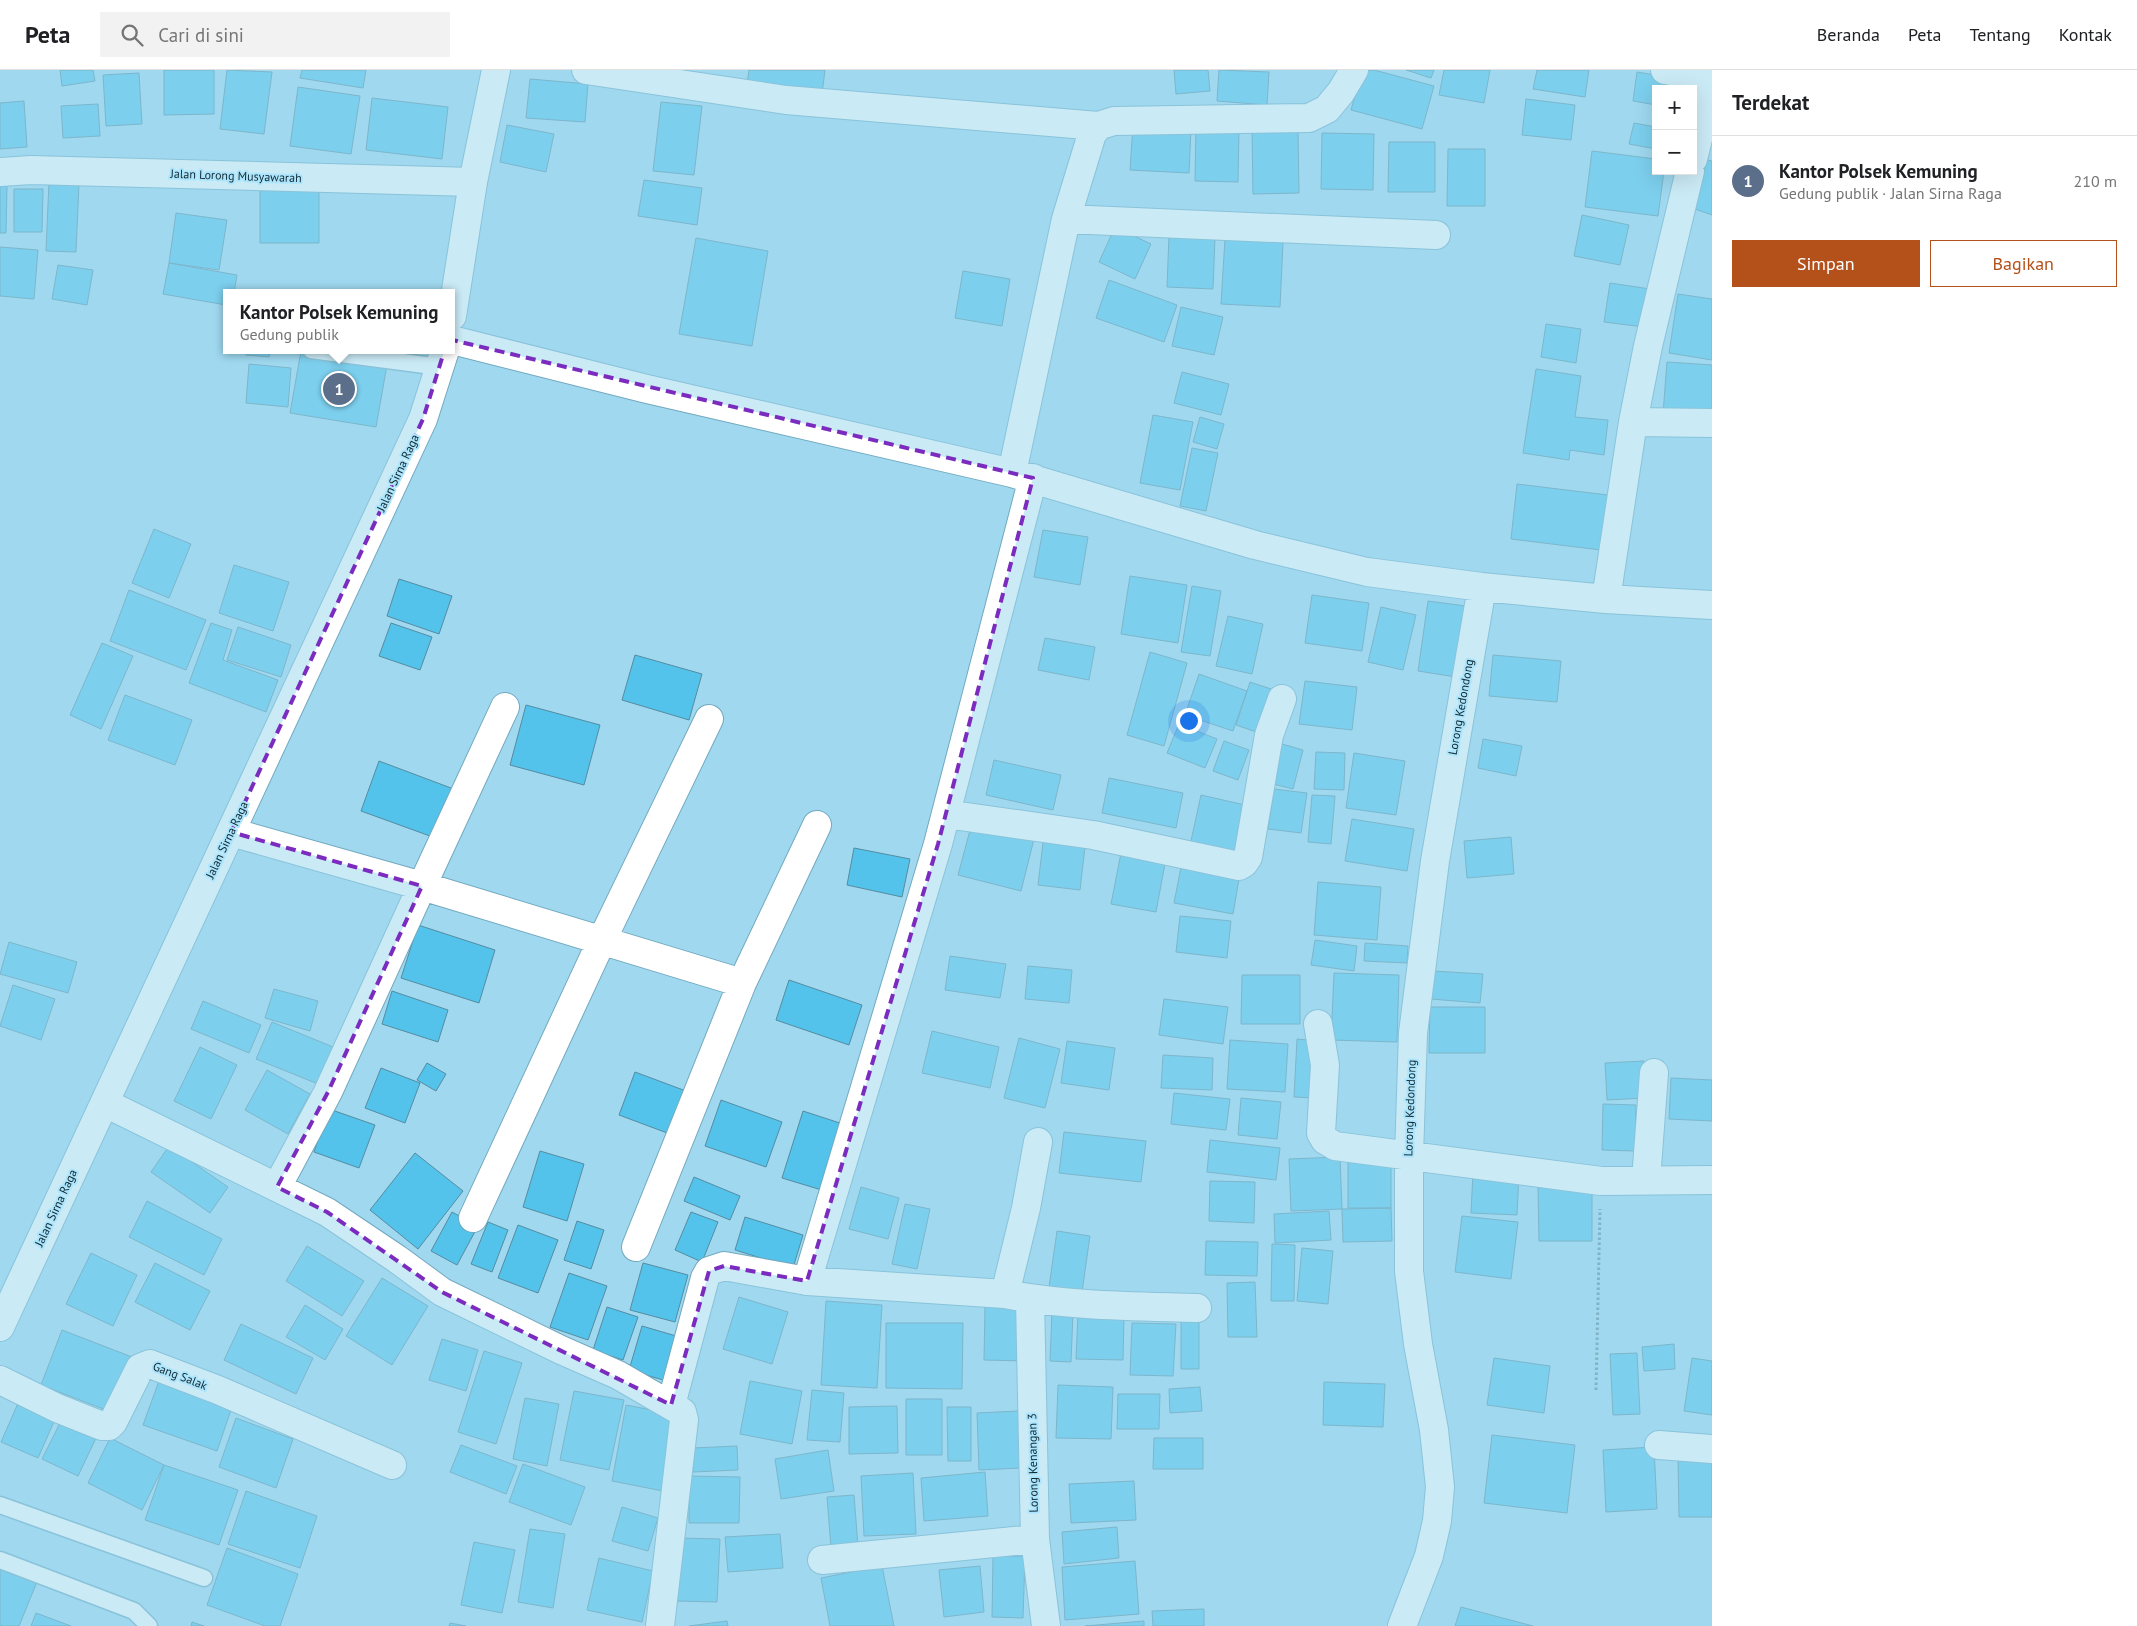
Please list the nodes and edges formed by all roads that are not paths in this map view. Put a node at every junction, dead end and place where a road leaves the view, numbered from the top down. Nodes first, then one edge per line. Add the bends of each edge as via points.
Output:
1 (496, 70) edge
2 (586, 70) edge
3 (1354, 70) edge
4 (1665, 70) edge
5 (1712, 78) edge
6 (1712, 82) edge
7 (1098, 126) junction
8 (1697, 143) edge
9 (0, 172) edge
10 (1689, 175) edge
11 (473, 182) junction
12 (1066, 218) junction
13 (1436, 235) dead end
14 (455, 297) edge
15 (455, 341) edge
16 (369, 354) edge
17 (442, 359) edge
18 (1634, 422) junction
19 (1712, 423) edge
20 (1023, 475) junction
21 (1482, 587) junction
22 (1606, 599) junction
23 (1712, 605) edge
24 (1282, 699) dead end
25 (505, 707) dead end
26 (709, 719) dead end
27 (946, 814) junction
28 (817, 825) dead end
29 (231, 832) junction
30 (422, 886) junction
31 (602, 940) junction
32 (742, 984) junction
33 (1318, 1024) dead end
34 (1654, 1073) dead end
35 (105, 1103) junction
36 (1038, 1142) dead end
37 (1408, 1156) junction
38 (1646, 1180) junction
39 (1712, 1180) edge
40 (277, 1187) junction
41 (473, 1218) dead end
42 (636, 1247) dead end
43 (807, 1281) junction
44 (1018, 1297) junction
45 (1197, 1308) dead end
46 (0, 1327) edge
47 (0, 1380) edge
48 (671, 1405) junction
49 (1659, 1445) dead end
50 (1712, 1449) edge
51 (392, 1465) dead end
52 (0, 1505) edge
53 (1035, 1539) junction
54 (0, 1560) edge
55 (822, 1560) dead end
56 (204, 1578) dead end
57 (660, 1625) edge
58 (149, 1626) edge
59 (1046, 1626) edge
60 (1402, 1626) edge

1 - 11 street
2 - 7 street via 786,100
3 - 7 street via 1327,109 1309,118 1114,120
4 - 5 street
6 - 8 street
7 - 12 street via 1092,134
9 - 11 street, Jalan Lorong Musyawarah via 31,170
10 - 18 street via 1648,346
11 - 14 street
12 - 13 street
12 - 20 street
15 - 20 street via 647,390
16 - 17 lane
17 - 29 street, Jalan Sirna Raga via 423,419
18 - 19 street
18 - 22 street
20 - 21 street via 1255,545 1367,572
20 - 27 street
21 - 22 street
21 - 37 street, Lorong Kedondong via 1433,871 1413,1033
22 - 23 street
24 - 27 street via 1269,734 1248,857 1239,866 1093,835
25 - 30 street
26 - 31 street
27 - 43 street
28 - 32 street
29 - 30 street
29 - 35 street, Jalan Sirna Raga
30 - 31 street
30 - 40 street via 328,1092
31 - 32 street
31 - 41 street
32 - 42 street
33 - 37 street via 1325,1065 1321,1133 1324,1140 1335,1146
34 - 38 street
35 - 40 street
35 - 46 street, Jalan Sirna Raga
36 - 44 street, Lorong Kenangan 3 via 1026,1208
37 - 38 street via 1600,1181
37 - 60 street, Lorong Kedondong via 1412,1306 1434,1430 1440,1487 1429,1556
38 - 39 street
40 - 48 street via 327,1212 442,1292 618,1375
43 - 44 street
43 - 48 street via 724,1266 710,1271 705,1278
44 - 45 street
44 - 53 street, Lorong Kenangan 3
47 - 51 street, Gang Salak via 58,1408 109,1426 114,1422 140,1368 150,1364
48 - 57 street via 682,1412 684,1420
49 - 50 street
52 - 56 lane
53 - 55 street
53 - 59 street, Lorong Kenangan 3
54 - 58 lane via 134,1611

